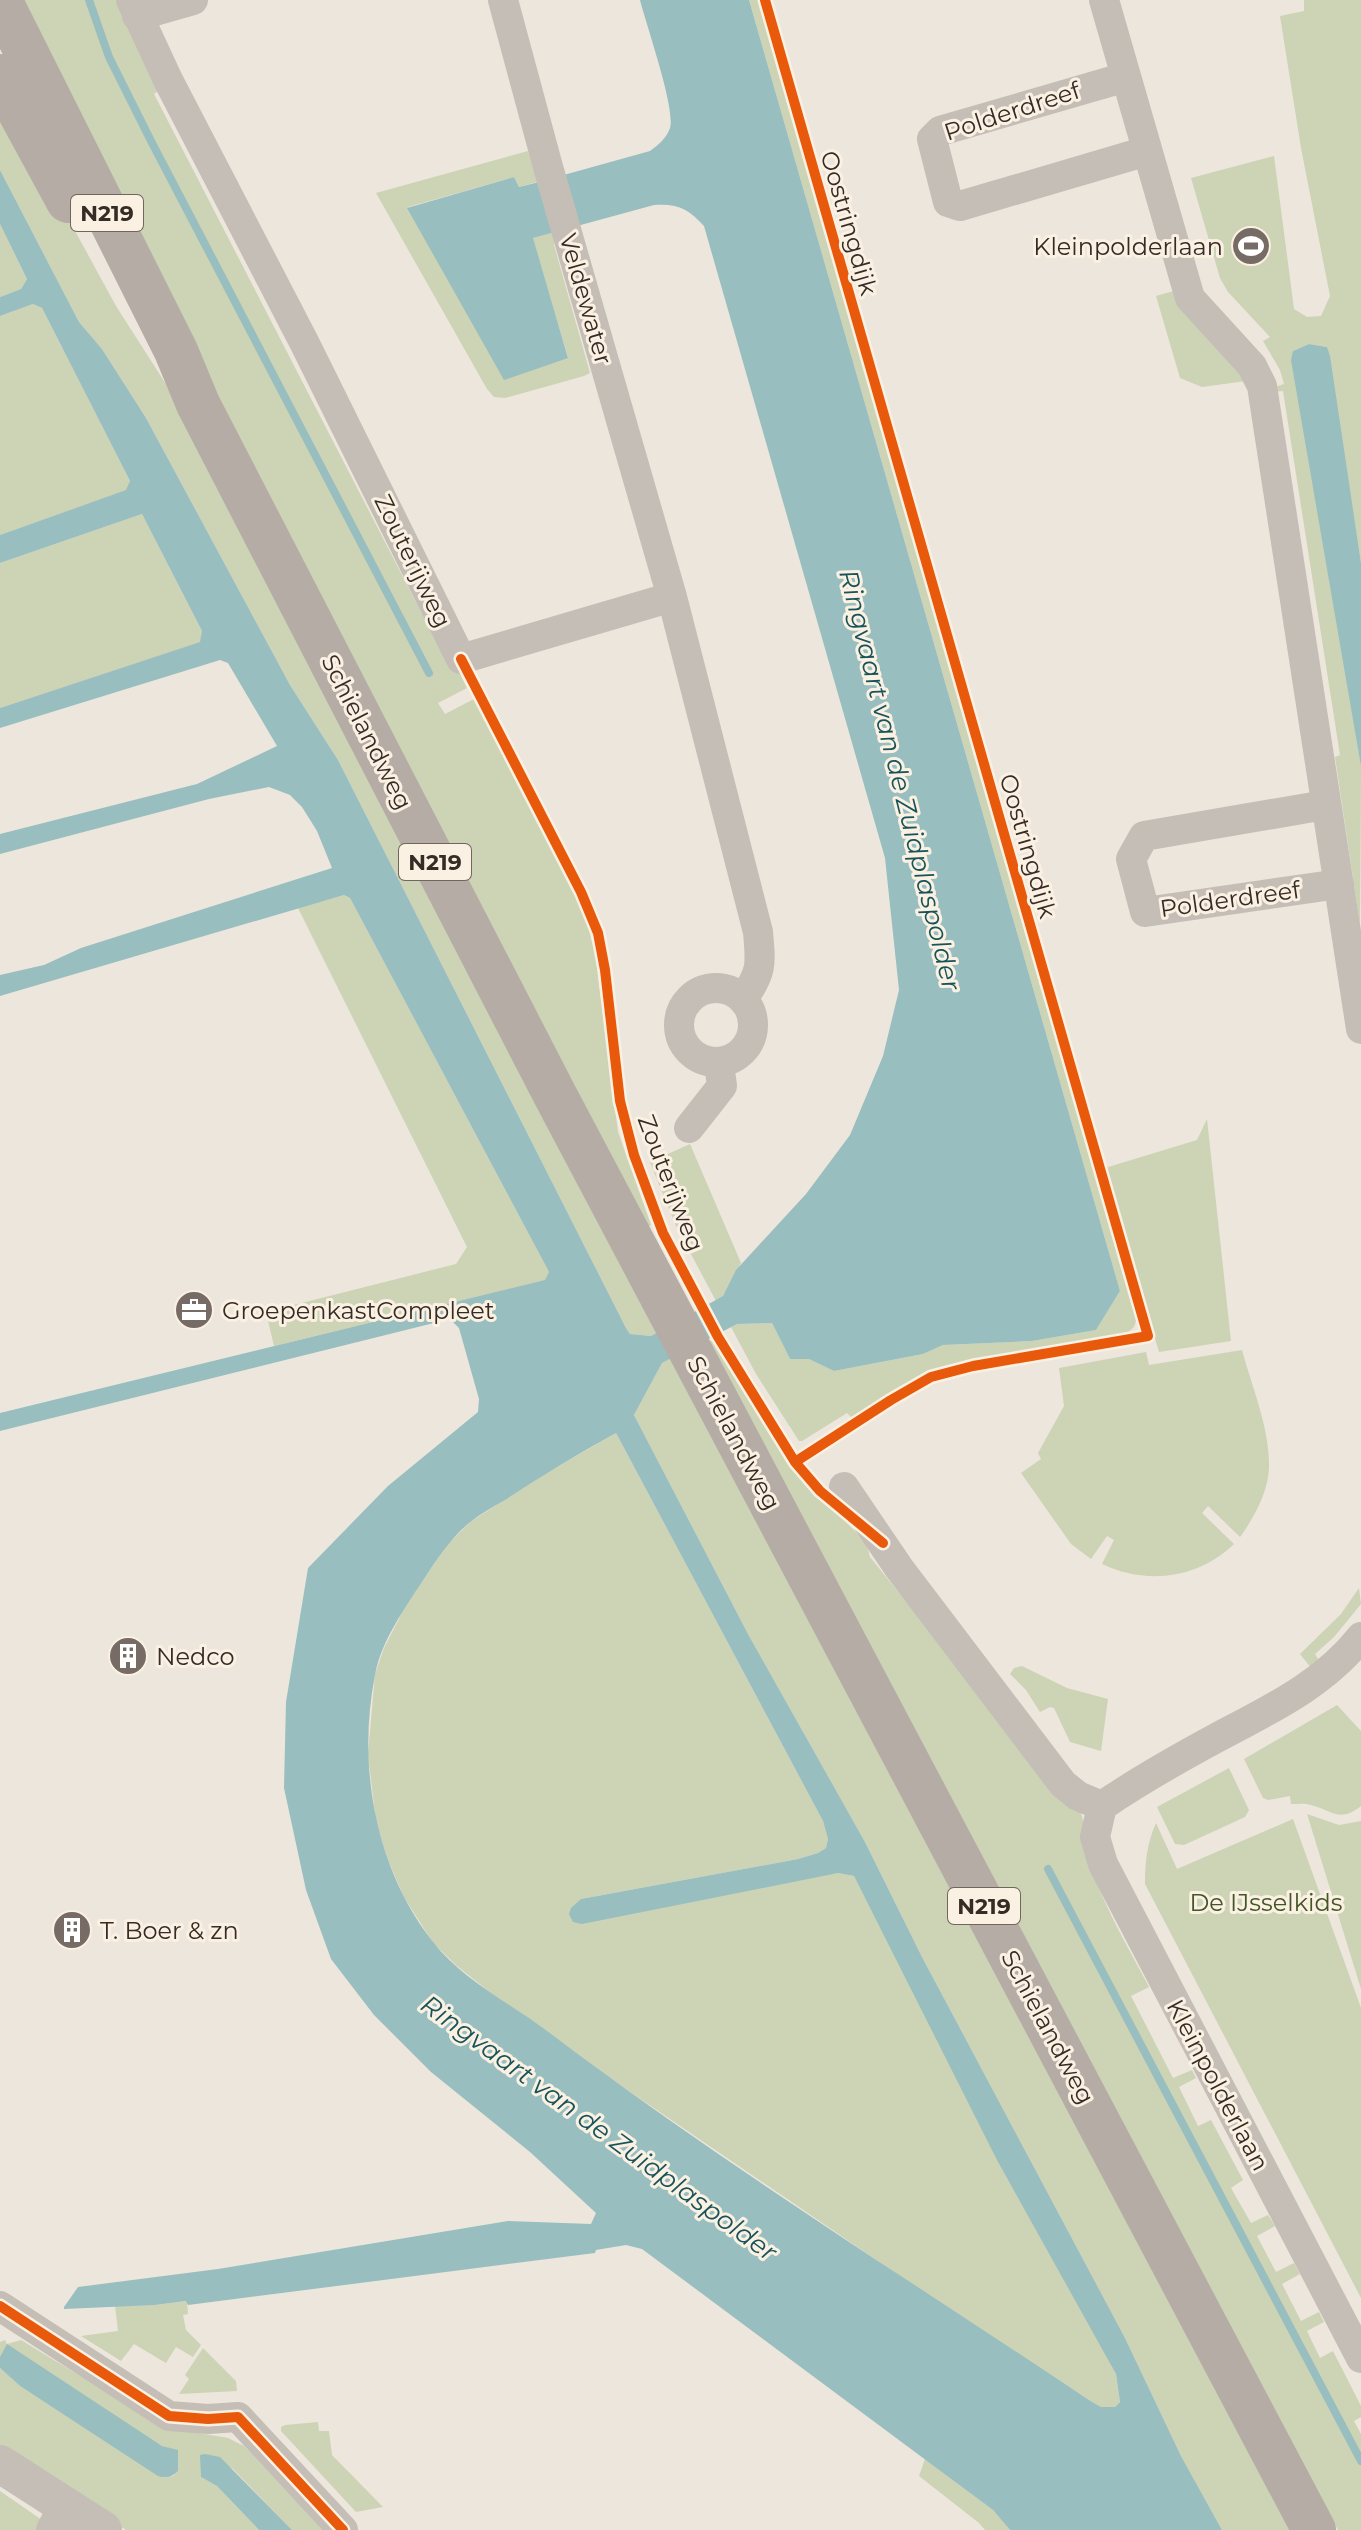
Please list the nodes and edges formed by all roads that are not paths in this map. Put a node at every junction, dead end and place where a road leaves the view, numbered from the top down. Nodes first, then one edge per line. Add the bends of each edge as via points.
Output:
1 (0, 0) edge
2 (193, 0) edge
3 (503, 0) edge
4 (1104, 0) edge
5 (134, 8) edge
6 (0, 76) edge
7 (1126, 77) junction
8 (1147, 151) junction
9 (198, 404) junction
10 (672, 597) junction
11 (1325, 805) junction
12 (1339, 884) junction
13 (743, 999) junction
14 (1361, 1029) edge
15 (719, 1063) junction
16 (689, 1128) dead end
17 (844, 1487) dead end
18 (1361, 1637) edge
19 (1102, 1806) junction
20 (0, 2306) edge
21 (1361, 2358) edge
22 (1276, 2459) junction
23 (0, 2464) edge
24 (57, 2518) edge
25 (103, 2530) edge
26 (343, 2530) edge
27 (1314, 2530) edge
28 (1324, 2530) edge

1 - 9 main road, Schielandweg / N219
2 - 5 street
3 - 10 street, Veldewater
4 - 7 street
5 - 10 street, Zouterijweg via 461,659
6 - 9 main road, Schielandweg / N219 via 102,264 146,336
7 - 8 street
7 - 8 street, Polderdreef via 940,131 932,139 948,202 960,206
8 - 11 street via 1190,298 1252,366 1262,386
9 - 22 main road, Schielandweg / N219 via 548,1081
10 - 13 street, Veldewater via 758,932 758,978
11 - 12 street
11 - 12 street, Polderdreef via 1144,836 1131,859 1145,912
12 - 14 street
13 - 15 street via 754,1022 753,1035 738,1056
13 - 15 street via 718,988 703,990 683,1009 680,1037 687,1049
15 - 16 street via 722,1086
17 - 19 street via 1063,1784
18 - 19 street via 1320,1678
19 - 21 street, Kleinpolderlaan via 1095,1837 1103,1864
20 - 26 street via 169,2416 238,2417
22 - 27 main road, Schielandweg / N219
22 - 28 main road, Schielandweg / N219
23 - 24 street
24 - 25 street

